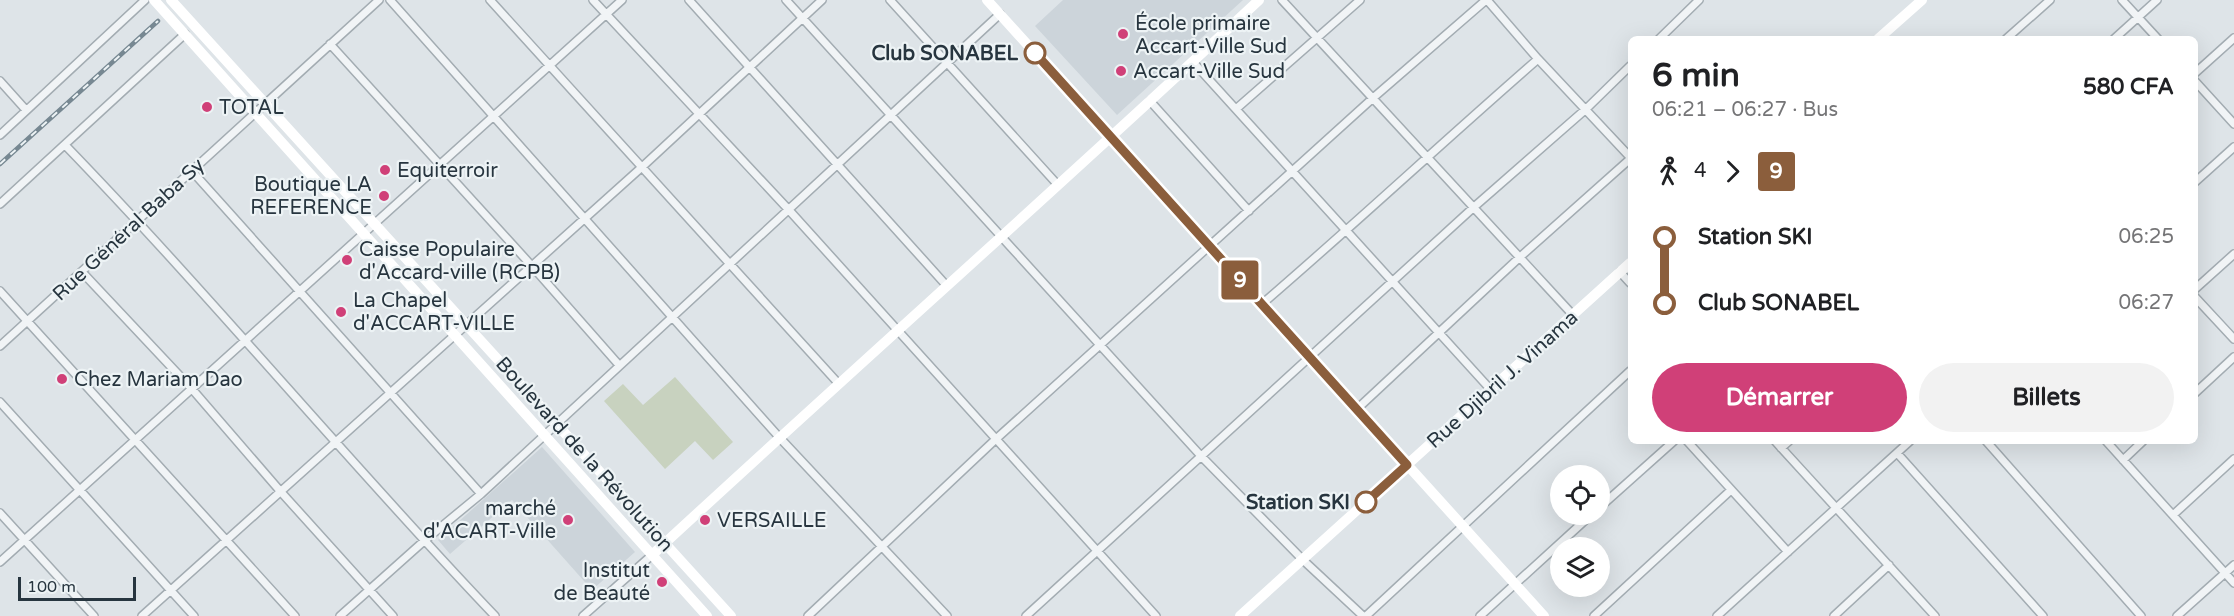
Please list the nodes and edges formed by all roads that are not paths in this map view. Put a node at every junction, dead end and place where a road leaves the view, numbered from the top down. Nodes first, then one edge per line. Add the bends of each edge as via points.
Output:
1 (145, 0) edge
2 (154, 0) edge
3 (171, 0) edge
4 (379, 0) edge
5 (390, 0) edge
6 (490, 0) edge
7 (593, 0) edge
8 (622, 0) edge
9 (689, 0) edge
10 (786, 0) edge
11 (822, 0) edge
12 (890, 0) edge
13 (987, 0) edge
14 (1259, 0) edge
15 (1282, 0) edge
16 (1360, 0) edge
17 (1486, 0) edge
18 (1699, 0) edge
19 (1922, 0) edge
20 (2050, 0) edge
21 (2122, 0) edge
22 (2157, 0) edge
23 (1000, 14) junction
24 (606, 15) junction
25 (2138, 17) junction
26 (802, 18) junction
27 (185, 34) junction
28 (1662, 36) edge
29 (1881, 36) edge
30 (2009, 36) edge
31 (2117, 36) edge
32 (2154, 36) edge
33 (1317, 38) junction
34 (2234, 38) edge
35 (330, 44) junction
36 (1538, 59) junction
37 (1193, 62) junction
38 (947, 63) junction
39 (550, 66) junction
40 (749, 67) junction
41 (1628, 68) edge
42 (2198, 70) edge
43 (0, 81) edge
44 (2198, 84) edge
45 (1373, 98) junction
46 (1150, 101) junction
47 (266, 104) junction
48 (1236, 109) junction
49 (1586, 109) junction
50 (26, 110) junction
51 (257, 113) junction
52 (891, 114) junction
53 (698, 115) junction
54 (494, 117) junction
55 (2234, 124) edge
56 (0, 135) edge
57 (1110, 136) junction
58 (65, 145) junction
59 (2234, 147) edge
60 (1427, 156) junction
61 (1628, 156) edge
62 (1628, 160) edge
63 (836, 164) junction
64 (440, 165) junction
65 (642, 166) junction
66 (191, 170) junction
67 (1293, 171) junction
68 (2198, 179) edge
69 (1057, 184) junction
70 (0, 204) edge
71 (1474, 207) junction
72 (788, 209) junction
73 (1250, 211) junction
74 (584, 218) junction
75 (138, 221) junction
76 (375, 223) junction
77 (1347, 231) junction
78 (363, 234) junction
79 (1001, 236) junction
80 (1209, 246) junction
81 (2234, 254) edge
82 (1520, 257) junction
83 (730, 264) junction
84 (531, 265) junction
85 (1628, 265) edge
86 (82, 272) junction
87 (1620, 272) junction
88 (1628, 281) edge
89 (1393, 283) junction
90 (945, 285) junction
91 (2198, 286) edge
92 (0, 291) edge
93 (300, 292) junction
94 (2198, 300) edge
95 (1262, 304) junction
96 (1572, 314) junction
97 (672, 317) junction
98 (27, 321) junction
99 (467, 324) junction
100 (897, 330) junction
101 (1438, 332) junction
102 (456, 334) junction
103 (2234, 339) edge
104 (245, 342) junction
105 (0, 346) edge
106 (1099, 346) junction
107 (1310, 357) junction
108 (2234, 357) edge
109 (619, 365) junction
110 (1628, 376) edge
111 (838, 383) junction
112 (192, 389) junction
113 (1491, 390) junction
114 (2198, 390) edge
115 (390, 393) junction
116 (0, 402) edge
117 (1357, 409) junction
118 (555, 424) junction
119 (544, 435) junction
120 (779, 437) junction
121 (996, 439) junction
122 (135, 440) junction
123 (336, 442) junction
124 (1671, 444) edge
125 (1690, 444) edge
126 (1778, 444) edge
127 (1786, 444) edge
128 (1907, 444) edge
129 (1989, 444) edge
130 (2109, 444) edge
131 (2140, 444) edge
132 (1781, 448) junction
133 (1897, 453) junction
134 (1201, 456) junction
135 (2234, 459) edge
136 (2123, 460) junction
137 (1407, 465) junction
138 (80, 489) junction
139 (1731, 490) junction
140 (281, 492) junction
141 (481, 494) junction
142 (1610, 498) edge
143 (1836, 508) junction
144 (0, 513) edge
145 (2173, 515) junction
146 (1580, 525) edge
147 (1464, 526) junction
148 (24, 539) junction
149 (226, 540) junction
150 (424, 541) junction
151 (666, 542) junction
152 (882, 545) junction
153 (1098, 550) junction
154 (1788, 552) junction
155 (652, 555) junction
156 (1303, 560) junction
157 (0, 562) edge
158 (1889, 565) junction
159 (2234, 565) edge
160 (2225, 573) junction
161 (2234, 583) edge
162 (1515, 584) junction
163 (171, 590) junction
164 (368, 590) junction
165 (94, 616) edge
166 (142, 616) edge
167 (195, 616) edge
168 (295, 616) edge
169 (340, 616) edge
170 (393, 616) edge
171 (495, 616) edge
172 (583, 616) edge
173 (707, 616) edge
174 (731, 616) edge
175 (808, 616) edge
176 (947, 616) edge
177 (1026, 616) edge
178 (1156, 616) edge
179 (1240, 616) edge
180 (1364, 616) edge
181 (1480, 616) edge
182 (1544, 616) edge
183 (1594, 616) edge
184 (1717, 616) edge
185 (1834, 616) edge
186 (1935, 616) edge
187 (2043, 616) edge
188 (2141, 616) edge
189 (2177, 616) edge

1 - 50 street
2 - 27 street, Boulevard de la Révolution
3 - 47 street, Boulevard de la Révolution
4 - 35 street, Rue Général Baba Sy
5 - 54 street
6 - 39 street
7 - 24 street
8 - 24 street
9 - 40 street
10 - 26 street
11 - 26 street
12 - 38 street
13 - 23 street
14 - 37 street
15 - 33 street
16 - 33 street
17 - 36 street
17 - 45 street
18 - 28 street
19 - 29 street
20 - 30 street
21 - 25 street
22 - 25 street
23 - 38 street
23 - 57 street
24 - 39 street
24 - 53 street
25 - 31 street
25 - 32 street
26 - 40 street
26 - 52 street
27 - 51 street, Boulevard de la Révolution
27 - 58 street
33 - 45 street
33 - 48 street
34 - 42 street
35 - 47 street, Rue Général Baba Sy
35 - 64 street
36 - 49 street
36 - 60 street
37 - 46 street
37 - 48 street
38 - 52 street
38 - 69 street
39 - 54 street
39 - 65 street
40 - 53 street
40 - 63 street
41 - 49 street
43 - 50 street
44 - 55 street
45 - 60 street
45 - 67 street
46 - 57 street
46 - 73 street
47 - 51 street, Rue Général Baba Sy
47 - 76 street, Boulevard de la Révolution
48 - 67 street
49 - 61 street
49 - 71 street
50 - 56 street
51 - 66 street, Rue Général Baba Sy
51 - 78 street, Boulevard de la Révolution
52 - 63 street
52 - 79 street
53 - 65 street
53 - 72 street
54 - 64 street
54 - 74 street
57 - 69 street
57 - 80 street
58 - 70 street
58 - 75 street
59 - 68 street
60 - 71 street
60 - 77 street
62 - 82 street
63 - 72 street
63 - 90 street
64 - 76 street
64 - 84 street
65 - 74 street
65 - 83 street
66 - 75 street, Rue Général Baba Sy
66 - 93 street
67 - 73 street
67 - 77 street
69 - 79 street
71 - 82 street
71 - 89 street
72 - 83 street
72 - 100 street
73 - 80 street
74 - 84 street
74 - 97 street
75 - 86 street, Rue Général Baba Sy
75 - 104 street
76 - 78 street
76 - 99 street, Boulevard de la Révolution
77 - 89 street
77 - 95 street
78 - 93 street
78 - 102 street, Boulevard de la Révolution
79 - 90 street
79 - 106 street
80 - 95 street
80 - 106 street
81 - 91 street
82 - 96 street
82 - 101 street
83 - 97 street
83 - 111 street
84 - 99 street
84 - 109 street
85 - 87 street, Rue Djibril J. Vinama
86 - 98 street, Rue Général Baba Sy
86 - 112 street
87 - 88 street
87 - 96 street, Rue Djibril J. Vinama
89 - 101 street
89 - 107 street
90 - 100 street
92 - 98 street
93 - 104 street
93 - 115 street
94 - 103 street
95 - 107 street
96 - 113 street, Rue Djibril J. Vinama
97 - 109 street
97 - 120 street
98 - 105 street, Rue Général Baba Sy
98 - 122 street
99 - 102 street
99 - 118 street, Boulevard de la Révolution
100 - 111 street
100 - 121 street
101 - 113 street
101 - 117 street
102 - 115 street
102 - 119 street, Boulevard de la Révolution
104 - 112 street
104 - 123 street
106 - 121 street
106 - 134 street
107 - 117 street
107 - 134 street
108 - 114 street
109 - 118 street
110 - 147 street
111 - 120 street
112 - 122 street
112 - 140 street
113 - 137 street, Rue Djibril J. Vinama
115 - 123 street
115 - 141 street
116 - 138 street
117 - 137 street
118 - 119 street
118 - 151 street, Boulevard de la Révolution
119 - 141 street
119 - 155 street, Boulevard de la Révolution
120 - 151 street
120 - 152 street
121 - 152 street
121 - 153 street
122 - 138 street
122 - 149 street
123 - 140 street
123 - 150 street
124 - 142 street
125 - 139 street
126 - 132 street
127 - 132 street
128 - 133 street
129 - 188 street
130 - 136 street
131 - 136 street
132 - 143 street
133 - 143 street
133 - 187 street
134 - 153 street
134 - 156 street
135 - 145 street
136 - 145 street
137 - 147 street
137 - 156 street, Rue Djibril J. Vinama
138 - 148 street
138 - 163 street
139 - 154 street
139 - 183 street
140 - 149 street
140 - 164 street
141 - 150 street
143 - 154 street
143 - 158 street
144 - 148 street
145 - 160 street
146 - 162 street
147 - 162 street
147 - 180 street
148 - 157 street
148 - 165 street
149 - 163 street
149 - 168 street
150 - 164 street
150 - 171 street
151 - 155 street
151 - 174 street, Boulevard de la Révolution
152 - 175 street
152 - 176 street
153 - 177 street
153 - 178 street
154 - 184 street
155 - 172 street
155 - 173 street, Boulevard de la Révolution
156 - 179 street, Rue Djibril J. Vinama
156 - 180 street
158 - 185 street
158 - 186 street
159 - 160 street
160 - 161 street
160 - 189 street
162 - 181 street
162 - 182 street
163 - 166 street
163 - 167 street
164 - 169 street
164 - 170 street

